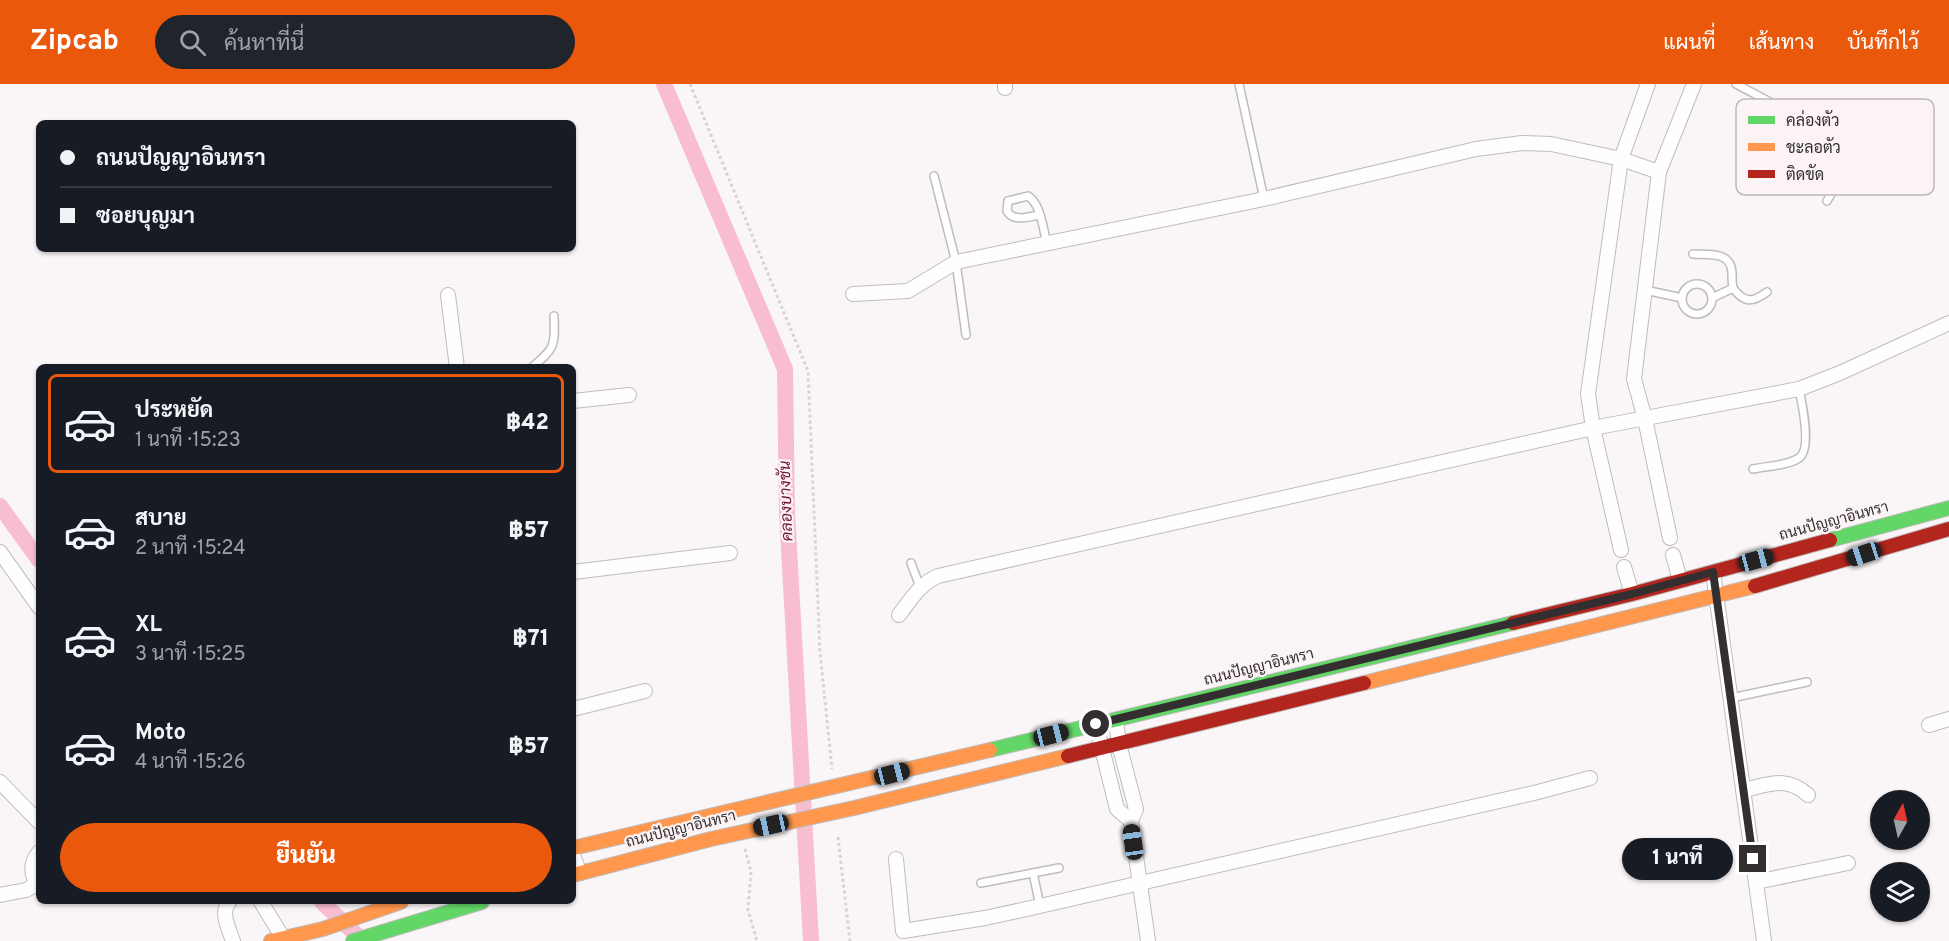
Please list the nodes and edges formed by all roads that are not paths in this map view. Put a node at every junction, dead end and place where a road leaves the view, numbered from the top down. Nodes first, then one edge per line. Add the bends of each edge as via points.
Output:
1 (1239, 84) edge
2 (1648, 84) edge
3 (1694, 84) edge
4 (1736, 84) edge
5 (1764, 99) edge
6 (1621, 159) junction
7 (1659, 172) junction
8 (934, 176) dead end
9 (1830, 195) edge
10 (1264, 199) junction
11 (1827, 201) dead end
12 (1039, 215) junction
13 (1047, 244) junction
14 (1694, 254) dead end
15 (956, 262) junction
16 (1733, 288) junction
17 (1645, 290) junction
18 (1767, 292) dead end
19 (853, 294) dead end
20 (448, 296) dead end
21 (1682, 298) junction
22 (1712, 298) junction
23 (554, 316) dead end
24 (1949, 323) edge
25 (966, 335) dead end
26 (456, 364) edge
27 (535, 364) edge
28 (1799, 389) junction
29 (629, 395) dead end
30 (576, 401) edge
31 (1645, 419) junction
32 (1593, 428) junction
33 (1753, 469) dead end
34 (1949, 508) edge
35 (1949, 529) edge
36 (1670, 538) dead end
37 (1621, 550) dead end
38 (0, 552) edge
39 (730, 553) dead end
40 (1673, 555) dead end
41 (911, 563) dead end
42 (1624, 567) dead end
43 (576, 572) edge
44 (1713, 572) junction
45 (1680, 580) junction
46 (920, 587) junction
47 (1632, 594) junction
48 (1717, 596) junction
49 (36, 604) edge
50 (899, 615) dead end
51 (1807, 682) dead end
52 (645, 691) dead end
53 (1731, 698) junction
54 (576, 709) edge
55 (1949, 719) edge
56 (1116, 720) junction
57 (1096, 724) junction
58 (1929, 725) dead end
59 (1119, 744) junction
60 (1101, 747) junction
61 (1590, 778) dead end
62 (0, 782) edge
63 (1743, 790) junction
64 (1808, 795) dead end
65 (36, 819) edge
66 (1131, 821) junction
67 (576, 847) edge
68 (36, 857) edge
69 (896, 859) dead end
70 (1848, 863) dead end
71 (1059, 868) dead end
72 (1033, 873) junction
73 (577, 874) edge
74 (36, 880) edge
75 (1756, 882) junction
76 (981, 883) dead end
77 (1139, 884) junction
78 (36, 886) edge
79 (0, 895) edge
80 (227, 904) edge
81 (262, 904) edge
82 (394, 904) edge
83 (476, 904) edge
84 (1040, 906) junction
85 (904, 936) edge
86 (277, 939) edge
87 (233, 941) edge
88 (353, 941) edge
89 (1148, 941) edge
90 (1764, 941) edge

1 - 10 lane
2 - 6 street
3 - 7 street
4 - 5 lane
6 - 7 street
6 - 10 street via 1551,144 1522,143 1476,149
6 - 32 street via 1588,394
7 - 17 street
8 - 15 lane
9 - 11 lane
10 - 13 street
12 - 12 lane via 1034,199 1028,196 1008,201 1011,217
12 - 13 lane
13 - 15 street
14 - 16 lane via 1721,255 1728,260
15 - 19 street via 908,291
15 - 25 lane
16 - 18 lane via 1740,298 1748,300
16 - 22 lane
17 - 21 lane
17 - 31 street via 1634,379
20 - 26 street
21 - 22 lane via 1686,287 1697,283 1708,288
21 - 22 lane via 1686,309 1696,314 1708,310
23 - 27 lane via 551,350
24 - 28 street
28 - 31 street
28 - 33 lane via 1805,416 1805,450 1801,457
29 - 30 street
31 - 32 street
31 - 36 street
32 - 37 street
32 - 46 street via 938,576
34 - 44 main road, ถนนปัญญาอินทรา
35 - 48 main road, ถนนปัญญาอินทรา
38 - 49 street
39 - 43 street
40 - 45 street
41 - 46 lane
42 - 47 street
44 - 45 main road, ถนนปัญญาอินทรา
44 - 48 street
45 - 47 main road, ถนนปัญญาอินทรา
46 - 50 street
47 - 56 main road, ถนนปัญญาอินทรา
48 - 53 street
48 - 59 main road, ถนนปัญญาอินทรา
51 - 53 lane
52 - 54 street
53 - 63 street
55 - 58 street
56 - 57 main road, ถนนปัญญาอินทรา
56 - 59 street
57 - 60 street
57 - 67 main road, ถนนปัญญาอินทรา
59 - 60 main road, ถนนปัญญาอินทรา
59 - 66 street via 1136,809
60 - 66 street via 1117,809
60 - 73 main road, ถนนปัญญาอินทรา
61 - 77 street
62 - 65 street
63 - 64 street via 1784,782 1800,787
63 - 75 street
66 - 77 street
68 - 74 street via 32,870
69 - 85 street
70 - 75 street
71 - 72 lane
72 - 76 lane
72 - 84 lane
75 - 90 street
77 - 84 street
77 - 89 street
78 - 79 street
80 - 87 street via 225,912
81 - 86 street
82 - 86 main road
83 - 88 main road
84 - 85 street

